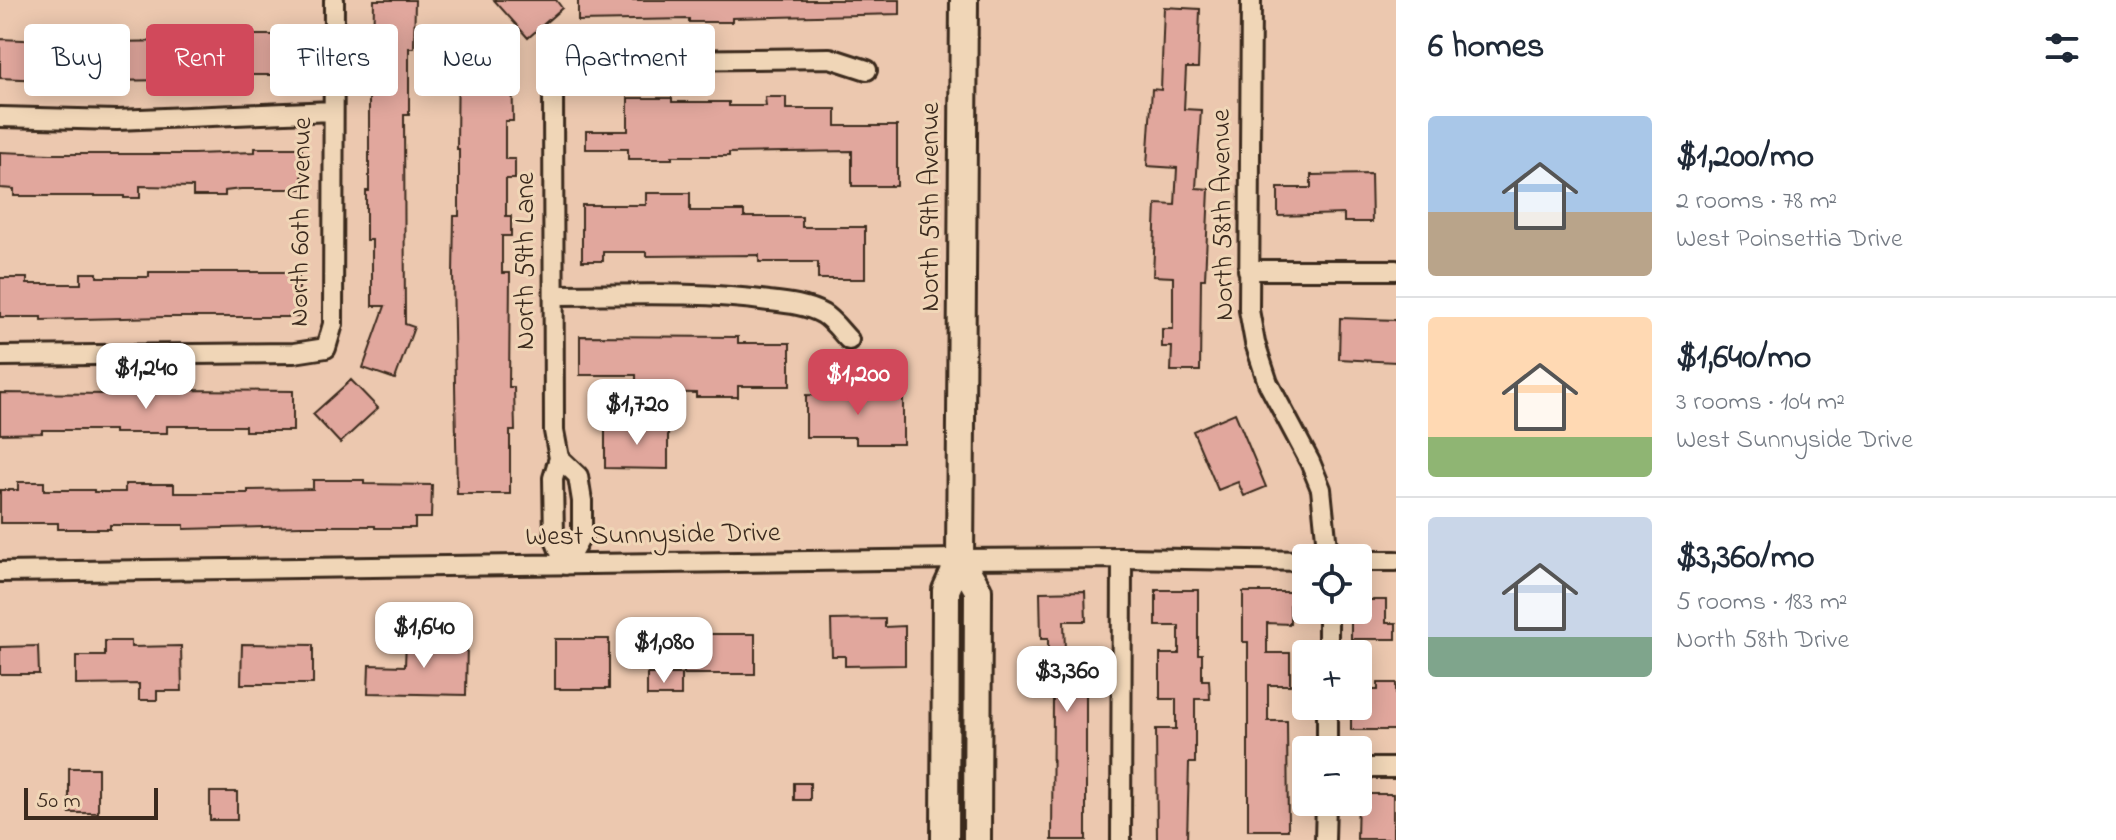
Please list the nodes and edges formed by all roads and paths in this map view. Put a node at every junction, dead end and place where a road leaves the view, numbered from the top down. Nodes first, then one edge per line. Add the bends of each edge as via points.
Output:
1 (334, 0) edge
2 (964, 0) edge
3 (1251, 0) edge
4 (867, 70) dead end
5 (332, 111) junction
6 (0, 117) edge
7 (1248, 270) junction
8 (1396, 270) edge
9 (554, 295) junction
10 (849, 340) dead end
11 (0, 356) edge
12 (559, 458) junction
13 (1327, 544) edge
14 (1122, 558) junction
15 (960, 559) junction
16 (1292, 561) edge
17 (1372, 561) edge
18 (1396, 561) edge
19 (565, 565) junction
20 (0, 572) edge
21 (1372, 768) edge
22 (1396, 768) edge
23 (1326, 816) edge
24 (945, 840) edge
25 (977, 840) edge
26 (1121, 840) edge
27 (1325, 840) edge

1 - 5 street, North 60th Avenue
2 - 15 main road, North 59th Avenue
3 - 7 street, North 58th Avenue
4 - 9 street, North 59th Lane via 830,58 559,64 553,86
5 - 6 street via 117,120
5 - 11 street, North 60th Avenue via 333,324 326,348 294,353
7 - 8 street
7 - 13 street, North 58th Avenue via 1255,343 1268,383 1321,489
9 - 10 street via 690,294 783,302 823,315
9 - 12 street, North 59th Lane via 554,431
12 - 19 street, North 59th Lane via 553,478 554,537
12 - 19 street, North 59th Lane via 578,476 582,501 582,535
14 - 15 street, West Sunnyside Drive
14 - 16 street, West Sunnyside Drive
14 - 26 street
15 - 19 street, West Sunnyside Drive
15 - 24 main road, North 59th Avenue via 946,590
15 - 25 main road, North 59th Avenue via 978,590
17 - 18 street
19 - 20 street, West Sunnyside Drive
21 - 22 street
23 - 27 street

